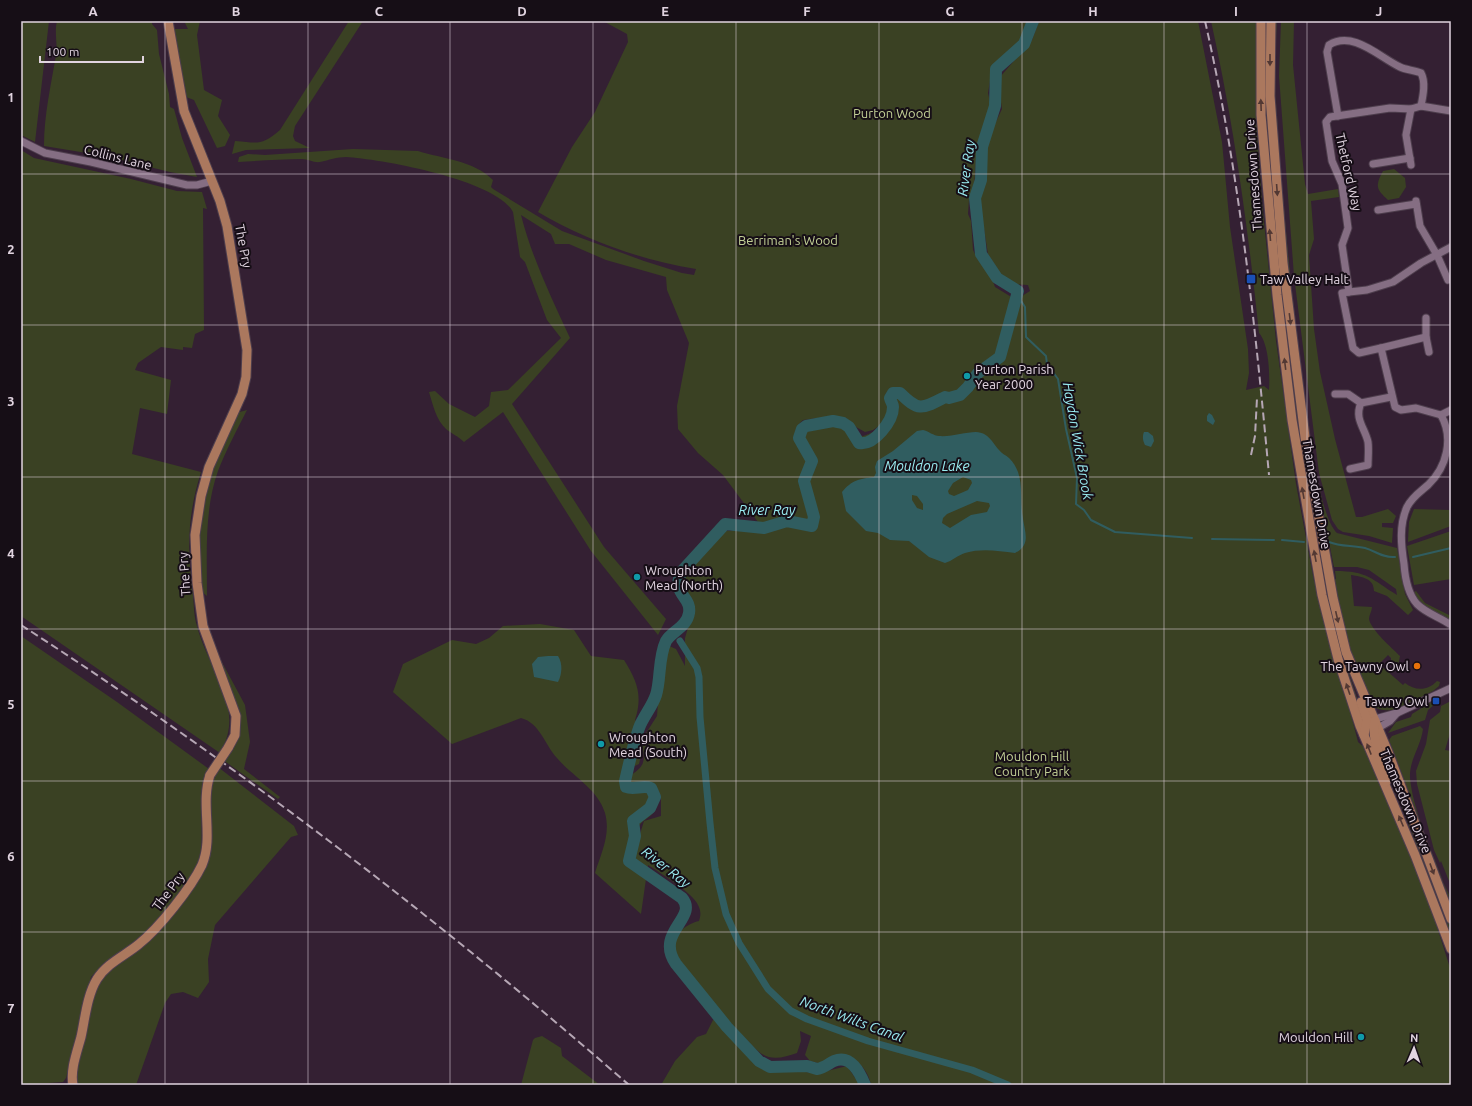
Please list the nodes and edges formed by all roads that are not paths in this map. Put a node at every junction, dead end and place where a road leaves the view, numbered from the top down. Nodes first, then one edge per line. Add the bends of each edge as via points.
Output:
1 (168, 21) edge
2 (1261, 21) edge
3 (1271, 21) edge
4 (1421, 106) junction
5 (1411, 109) junction
6 (1451, 111) edge
7 (1338, 116) junction
8 (21, 141) edge
9 (1373, 164) dead end
10 (212, 181) junction
11 (1378, 210) dead end
12 (1451, 247) edge
13 (1437, 255) junction
14 (1448, 280) dead end
15 (1349, 292) junction
16 (1426, 318) dead end
17 (1426, 337) junction
18 (1381, 348) junction
19 (1429, 352) dead end
20 (1335, 394) dead end
21 (1391, 397) junction
22 (1361, 403) junction
23 (1451, 410) edge
24 (1441, 415) junction
25 (1350, 469) dead end
26 (1451, 625) edge
27 (1449, 687) edge
28 (1371, 725) junction
29 (1386, 788) junction
30 (1451, 918) edge
31 (1451, 949) edge
32 (73, 1085) edge

1 - 10 main road, The Pry via 184,111
28 -> 2 main road, Thamesdown Drive via 1338,659 1319,580 1292,420 1271,241 1261,110
3 -> 28 main road, Thamesdown Drive via 1271,108 1283,263 1302,417 1320,532 1339,627
4 - 5 street, Thetford Way
4 - 6 street, Thetford Way
4 - 7 street via 1421,73 1399,66 1357,42 1337,42 1329,45 1327,52
5 - 7 street, Thetford Way via 1390,108
5 - 9 street, Thetford Way via 1406,135 1410,161
7 - 15 street, Thetford Way via 1328,118 1326,122 1332,161 1342,184 1348,228 1342,245
8 - 10 street, Collins Lane via 45,153 187,185 197,186
10 - 32 main road, The Pry, bridge via 227,226 248,360 240,400 208,467 196,522 197,583 203,626 236,716 235,735 210,775 206,795 206,848 201,866 148,937 110,965 98,978 92,991 74,1066
11 - 13 street via 1416,202 1420,226
12 - 13 street
13 - 14 street
13 - 15 street via 1393,282 1367,290
15 - 18 street, Thetford Way via 1342,293 1354,350 1359,353
16 - 17 street
17 - 18 street, Thetford Way
17 - 19 street
18 - 21 street
20 - 22 street via 1348,394
21 - 22 street
21 - 24 street via 1393,405 1399,409 1416,408
22 - 25 street via 1359,420 1368,444 1368,465
23 - 24 street
24 - 26 street via 1448,435 1445,458 1434,478 1408,505 1402,524 1401,540 1406,578 1414,600 1425,610
27 - 28 street
28 - 29 main road via 1385,769
29 -> 28 main road, Thamesdown Drive via 1364,735
28 -> 30 main road, Thamesdown Drive
31 -> 29 main road, Thamesdown Drive

